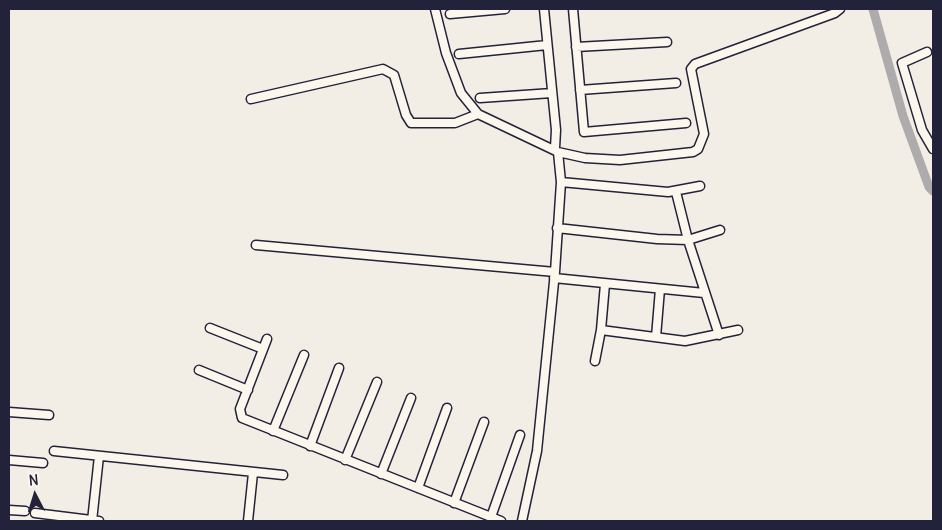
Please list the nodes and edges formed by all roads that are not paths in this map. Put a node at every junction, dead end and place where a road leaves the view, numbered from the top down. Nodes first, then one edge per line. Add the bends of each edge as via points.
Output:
1 (435, 9) edge
2 (505, 9) edge
3 (544, 9) edge
4 (573, 9) edge
5 (840, 9) edge
6 (450, 14) dead end
7 (667, 42) dead end
8 (548, 45) junction
9 (576, 47) junction
10 (927, 52) dead end
11 (459, 54) dead end
12 (676, 83) dead end
13 (580, 90) junction
14 (552, 93) junction
15 (480, 98) dead end
16 (251, 99) dead end
17 (478, 114) junction
18 (686, 123) dead end
19 (933, 149) edge
20 (556, 150) junction
21 (560, 182) junction
22 (700, 186) dead end
23 (676, 192) junction
24 (557, 228) junction
25 (720, 230) dead end
26 (688, 240) junction
27 (256, 245) dead end
28 (554, 275) junction
29 (605, 284) junction
30 (660, 288) junction
31 (704, 292) junction
32 (210, 328) dead end
33 (601, 330) junction
34 (738, 330) dead end
35 (719, 335) junction
36 (656, 337) junction
37 (267, 339) dead end
38 (263, 349) junction
39 (304, 354) dead end
40 (595, 361) dead end
41 (339, 368) dead end
42 (199, 370) dead end
43 (377, 382) dead end
44 (248, 390) junction
45 (411, 398) dead end
46 (447, 408) dead end
47 (9, 412) edge
48 (49, 415) dead end
49 (484, 422) dead end
50 (273, 431) junction
51 (520, 434) dead end
52 (310, 446) junction
53 (54, 451) dead end
54 (99, 456) junction
55 (9, 460) edge
56 (345, 460) junction
57 (42, 463) dead end
58 (253, 473) junction
59 (381, 474) junction
60 (284, 475) dead end
61 (418, 488) junction
62 (454, 503) junction
63 (9, 510) edge
64 (25, 511) dead end
65 (35, 512) dead end
66 (490, 517) junction
67 (94, 521) edge
68 (248, 521) edge
69 (501, 521) edge
70 (522, 521) edge

1 - 17 street via 446,54 461,93
2 - 6 street
3 - 8 street
4 - 9 street
5 - 20 street via 835,14 692,66 704,134 698,149 693,152 620,160 585,158
7 - 9 street
8 - 11 street
8 - 14 street
9 - 13 street
10 - 19 street via 902,63 922,130
12 - 13 street
13 - 18 street via 584,132
14 - 15 street
14 - 20 street
16 - 17 street via 383,69 394,75 411,123 455,122
17 - 20 street
20 - 21 street
21 - 23 street
21 - 24 street
22 - 23 street
23 - 26 street
24 - 26 street
24 - 28 street
25 - 26 street
26 - 31 street
27 - 28 street
28 - 29 street
28 - 70 street via 537,451
29 - 30 street
29 - 33 street
30 - 31 street
30 - 36 street
31 - 35 street
32 - 38 street
33 - 36 street
33 - 40 street
34 - 35 street
35 - 36 street via 685,341
37 - 38 street
38 - 44 street
39 - 50 street
41 - 52 street
42 - 44 street
43 - 56 street
44 - 50 street via 240,409 241,416
45 - 59 street
46 - 61 street
47 - 48 street
49 - 62 street
50 - 52 street
51 - 66 street
52 - 56 street
53 - 54 street
54 - 58 street
54 - 67 street
55 - 57 street
56 - 59 street
58 - 60 street
58 - 68 street
59 - 61 street
61 - 62 street
62 - 66 street
63 - 64 street
65 - 67 street
66 - 69 street

